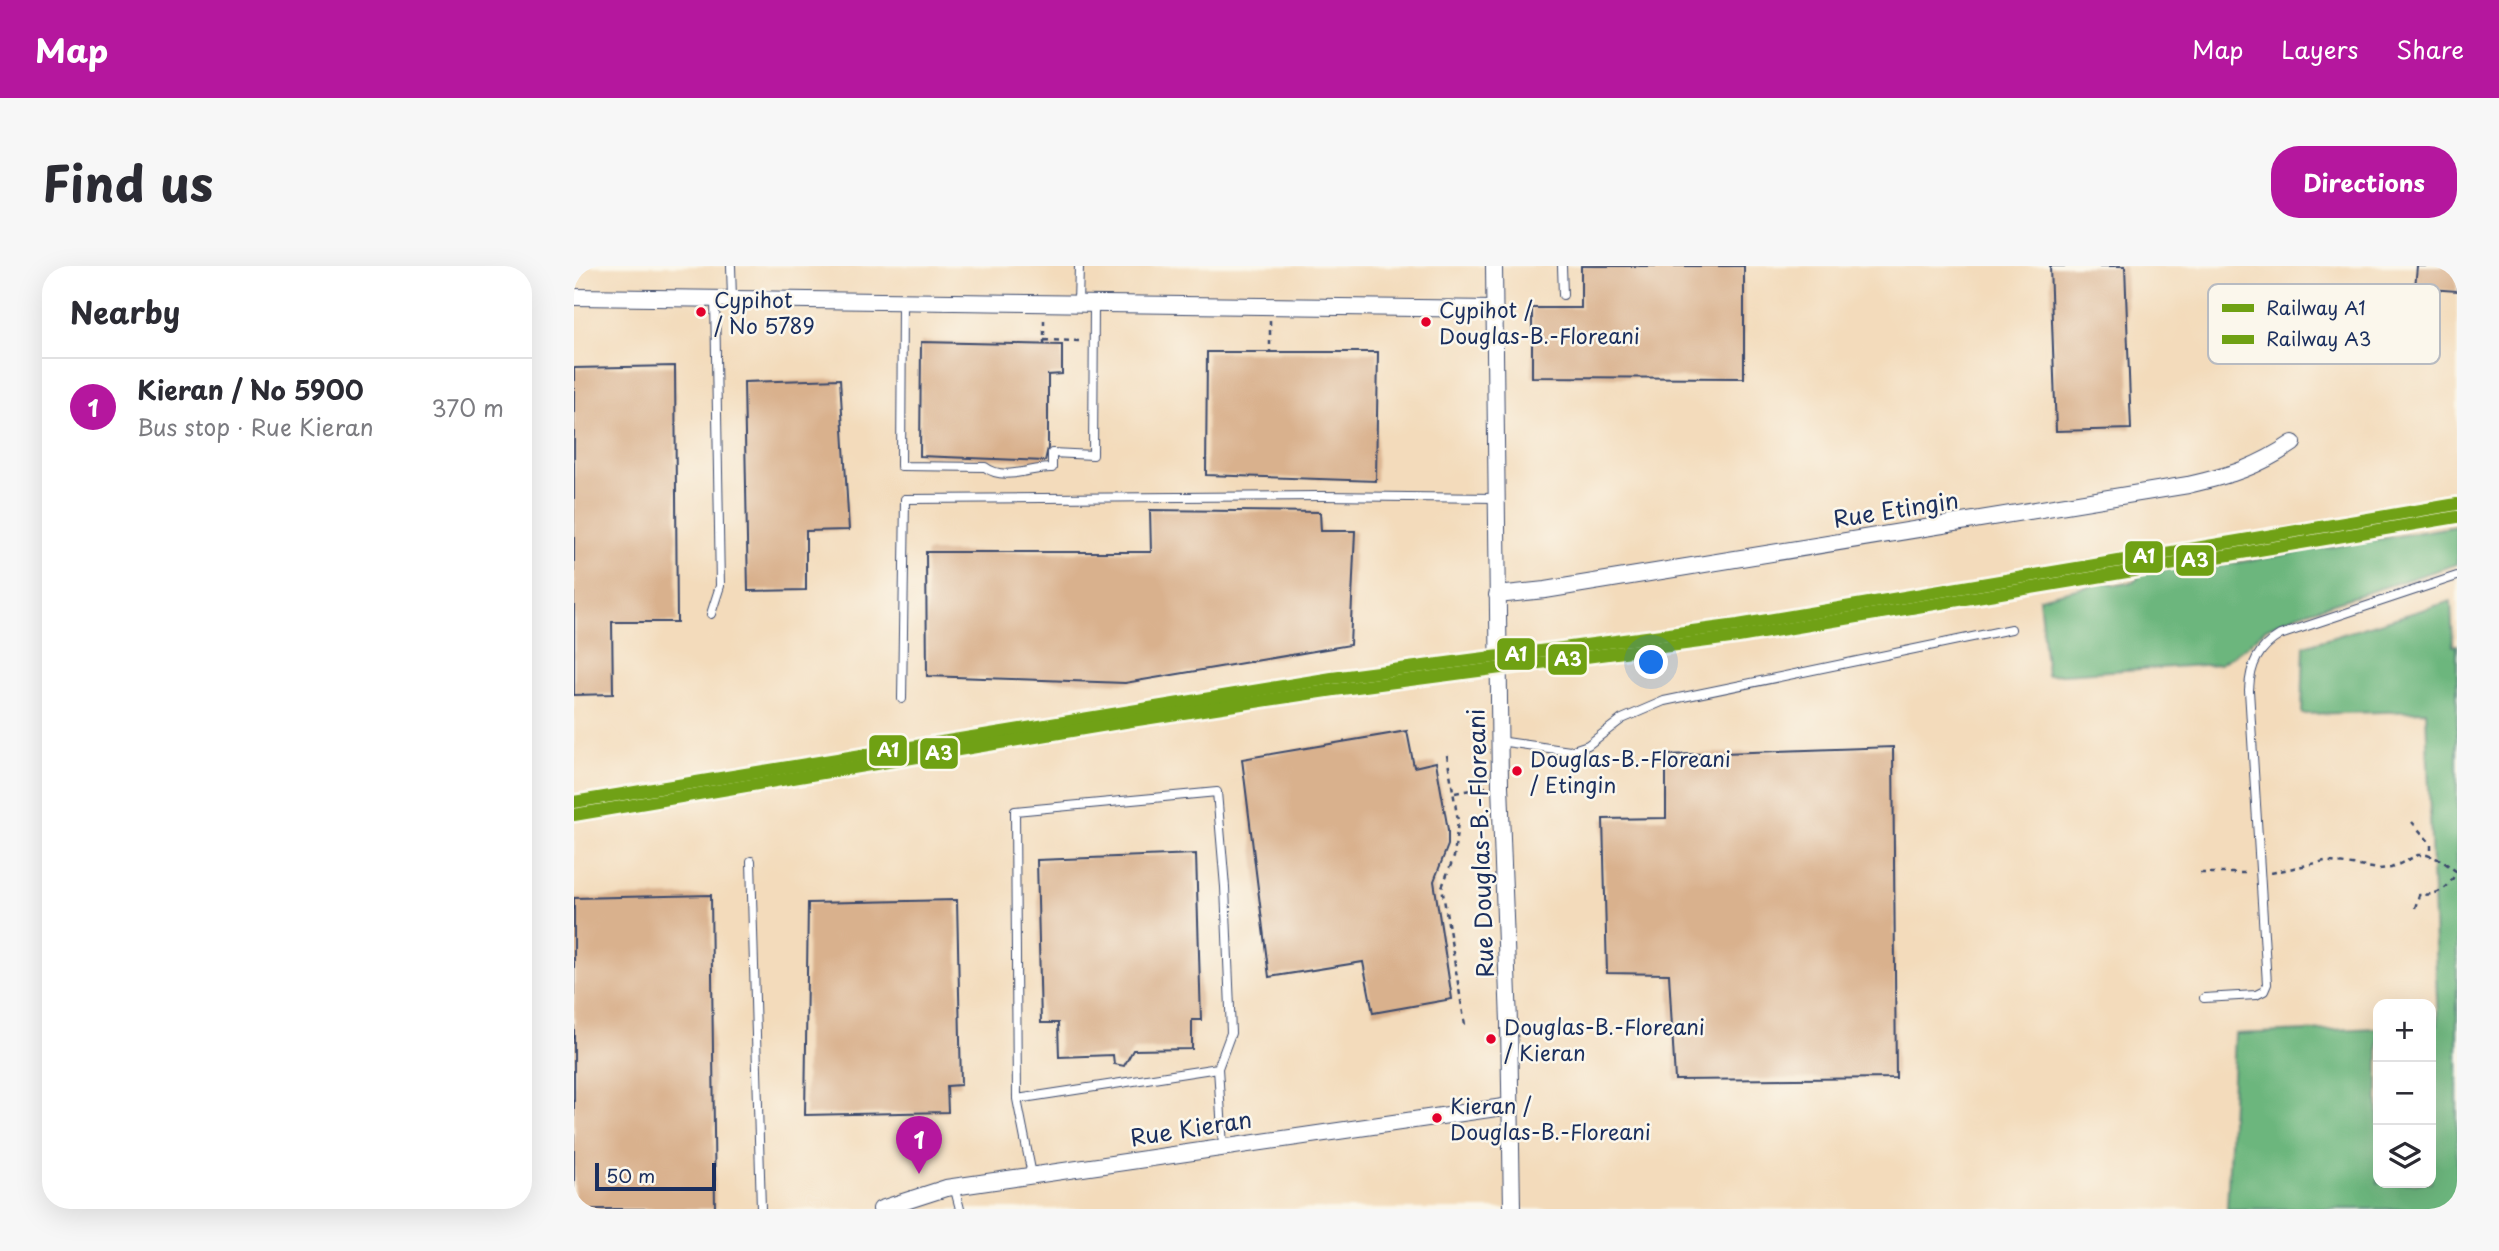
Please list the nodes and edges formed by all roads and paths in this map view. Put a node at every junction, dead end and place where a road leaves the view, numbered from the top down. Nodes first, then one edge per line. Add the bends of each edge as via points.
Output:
1 (732, 266) edge
2 (1079, 266) edge
3 (1494, 266) edge
4 (1562, 266) edge
5 (1563, 295) dead end
6 (574, 297) edge
7 (715, 299) junction
8 (732, 299) junction
9 (902, 302) junction
10 (1086, 304) junction
11 (1494, 309) junction
12 (1044, 317) dead end
13 (1270, 320) dead end
14 (1083, 341) dead end
15 (1270, 352) dead end
16 (2293, 443) dead end
17 (1496, 498) junction
18 (2457, 576) edge
19 (1497, 595) junction
20 (711, 614) dead end
21 (2011, 629) dead end
22 (902, 699) dead end
23 (1499, 741) junction
24 (1447, 755) dead end
25 (1500, 785) junction
26 (1455, 793) junction
27 (2412, 822) dead end
28 (2431, 857) junction
29 (751, 861) dead end
30 (2456, 872) edge
31 (2200, 873) dead end
32 (2251, 873) dead end
33 (2271, 873) dead end
34 (2415, 908) dead end
35 (2204, 998) dead end
36 (1465, 1025) dead end
37 (1218, 1068) junction
38 (1017, 1099) junction
39 (1510, 1106) junction
40 (1223, 1147) junction
41 (1032, 1175) junction
42 (954, 1186) junction
43 (761, 1209) edge
44 (881, 1209) edge
45 (960, 1209) edge
46 (1511, 1209) edge

1 - 8 lane
2 - 10 lane
3 - 11 street, Rue Douglas-B.-Floreani
4 - 5 lane
6 - 7 street
7 - 8 street
7 - 20 lane via 720,586
8 - 9 street
9 - 10 street
9 - 10 lane via 901,466 985,467 992,472 1028,473 1036,467 1052,468 1052,453 1093,456
10 - 11 street
11 - 17 street, Rue Douglas-B.-Floreani
12 - 14 path via 1044,342
13 - 15 path
16 - 19 street, Rue Etingin via 2237,474 2188,485
17 - 19 street, Rue Douglas-B.-Floreani
17 - 22 lane via 905,499
18 - 35 lane via 2280,635 2253,663 2249,690 2267,984 2256,995
19 - 23 street, Rue Douglas-B.-Floreani
21 - 23 lane via 1664,701 1622,719 1588,745 1570,751
23 - 25 street, Rue Douglas-B.-Floreani
24 - 26 path
25 - 26 path
25 - 39 street, Rue Douglas-B.-Floreani
26 - 36 path via 1457,840 1442,887
27 - 28 path via 2431,844
28 - 30 path
28 - 33 path via 2418,855 2391,868 2325,861
29 - 43 lane
30 - 34 path via 2440,893 2418,895
31 - 32 path
37 - 38 lane
37 - 38 lane via 1231,1033 1217,792 1015,811
37 - 40 lane
38 - 41 lane
39 - 40 street, Rue Kieran
39 - 46 street, Rue Douglas-B.-Floreani
40 - 41 street, Rue Kieran
41 - 42 street, Rue Kieran
42 - 44 street, Rue Kieran
42 - 45 lane

